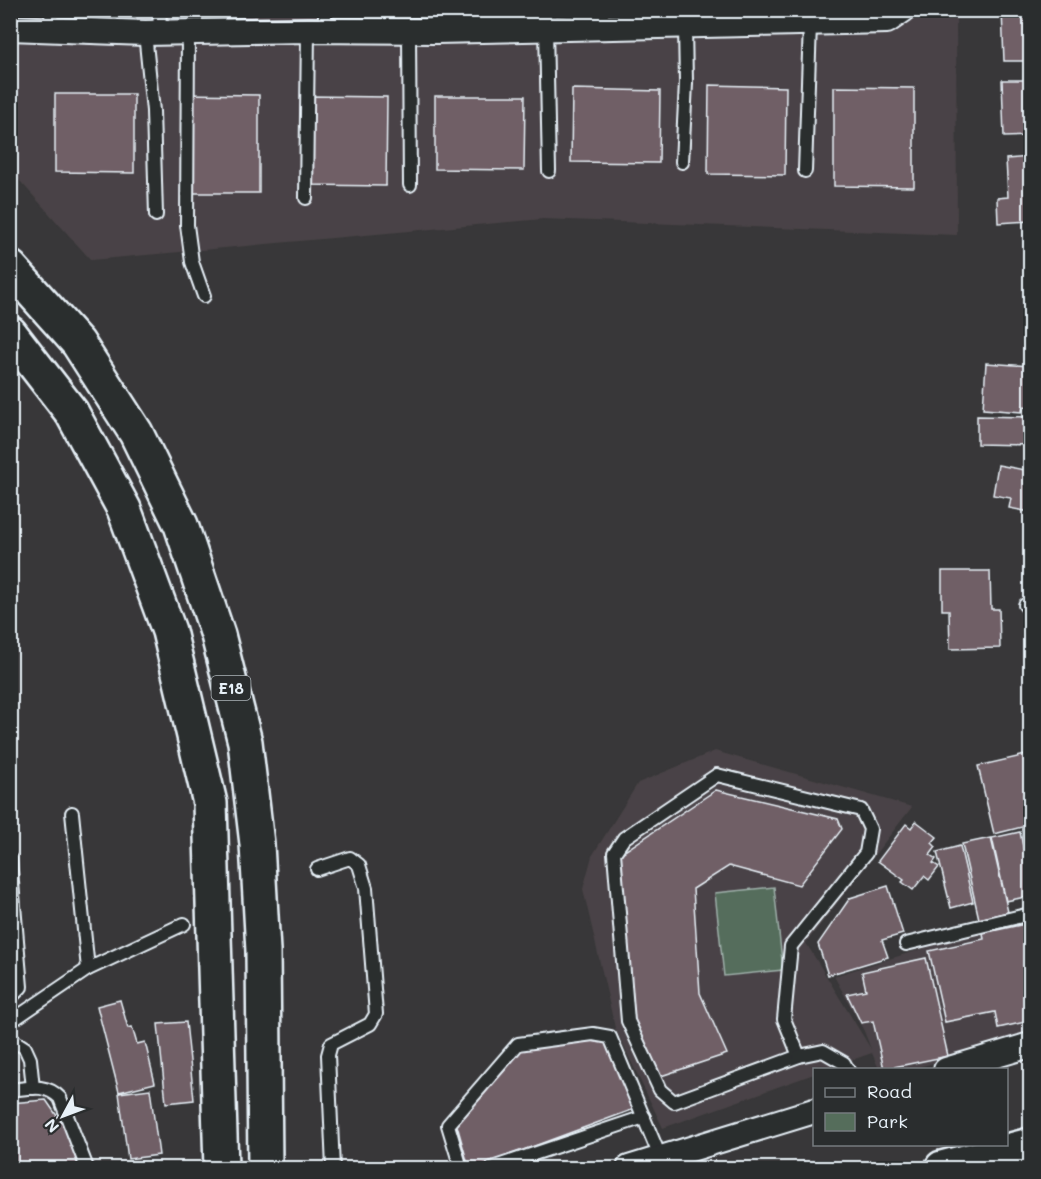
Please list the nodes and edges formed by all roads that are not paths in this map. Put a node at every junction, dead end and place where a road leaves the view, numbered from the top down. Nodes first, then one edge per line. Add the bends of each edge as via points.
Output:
1 (903, 10) edge
2 (733, 18) edge
3 (602, 19) edge
4 (52, 20) edge
5 (436, 21) edge
6 (319, 24) edge
7 (810, 24) junction
8 (155, 26) edge
9 (685, 26) junction
10 (10, 28) edge
11 (546, 28) junction
12 (188, 32) junction
13 (409, 32) junction
14 (682, 162) dead end
15 (549, 171) dead end
16 (805, 171) dead end
17 (410, 185) dead end
18 (306, 198) dead end
19 (156, 215) dead end
20 (10, 267) edge
21 (204, 296) dead end
22 (10, 333) edge
23 (72, 813) dead end
24 (10, 859) edge
25 (317, 869) dead end
26 (1030, 914) edge
27 (184, 924) dead end
28 (906, 944) dead end
29 (14, 957) edge
30 (87, 969) junction
31 (10, 998) edge
32 (10, 1022) edge
33 (11, 1038) edge
34 (1030, 1045) edge
35 (799, 1056) junction
36 (847, 1068) edge
37 (953, 1068) edge
38 (33, 1088) junction
39 (10, 1090) edge
40 (813, 1111) edge
41 (644, 1117) junction
42 (1030, 1145) edge
43 (1030, 1155) edge
44 (661, 1159) junction
45 (87, 1168) edge
46 (221, 1168) edge
47 (265, 1168) edge
48 (333, 1168) edge
49 (461, 1168) edge
50 (492, 1168) edge
51 (629, 1168) edge
52 (942, 1168) edge
53 (993, 1168) edge

1 - 7 street via 887,21
2 - 7 street
2 - 9 street
3 - 9 street
3 - 11 street
4 - 8 street
4 - 10 street
5 - 11 street
5 - 13 street
6 - 12 street
6 - 13 street
6 - 18 lane
7 - 16 lane
8 - 12 street
8 - 19 lane
9 - 14 lane
11 - 15 lane
12 - 21 lane via 187,225 192,262
13 - 17 lane
20 - 47 highway, E18 via 78,343 136,433 181,525 218,635 245,742 257,843 263,951
22 - 46 highway via 72,413 114,490 169,632 210,802
23 - 30 lane
24 - 29 lane
25 - 48 lane via 350,858 359,865 366,888 376,1014 370,1024 331,1044 328,1055
26 - 28 lane
27 - 30 lane
29 - 31 lane via 21,987
30 - 32 lane
33 - 38 lane via 25,1048 30,1059
34 - 37 street
35 - 35 lane via 674,1102 660,1090 628,1021 614,853 624,838 717,775 861,810 870,829 866,853 792,946 784,1018
35 - 36 lane via 823,1051
38 - 39 lane
38 - 45 lane via 45,1087 60,1098
40 - 44 street
41 - 44 lane
41 - 49 lane via 610,1037 593,1034 518,1044 448,1125
41 - 50 lane
42 - 52 highway
43 - 53 highway
44 - 51 street

